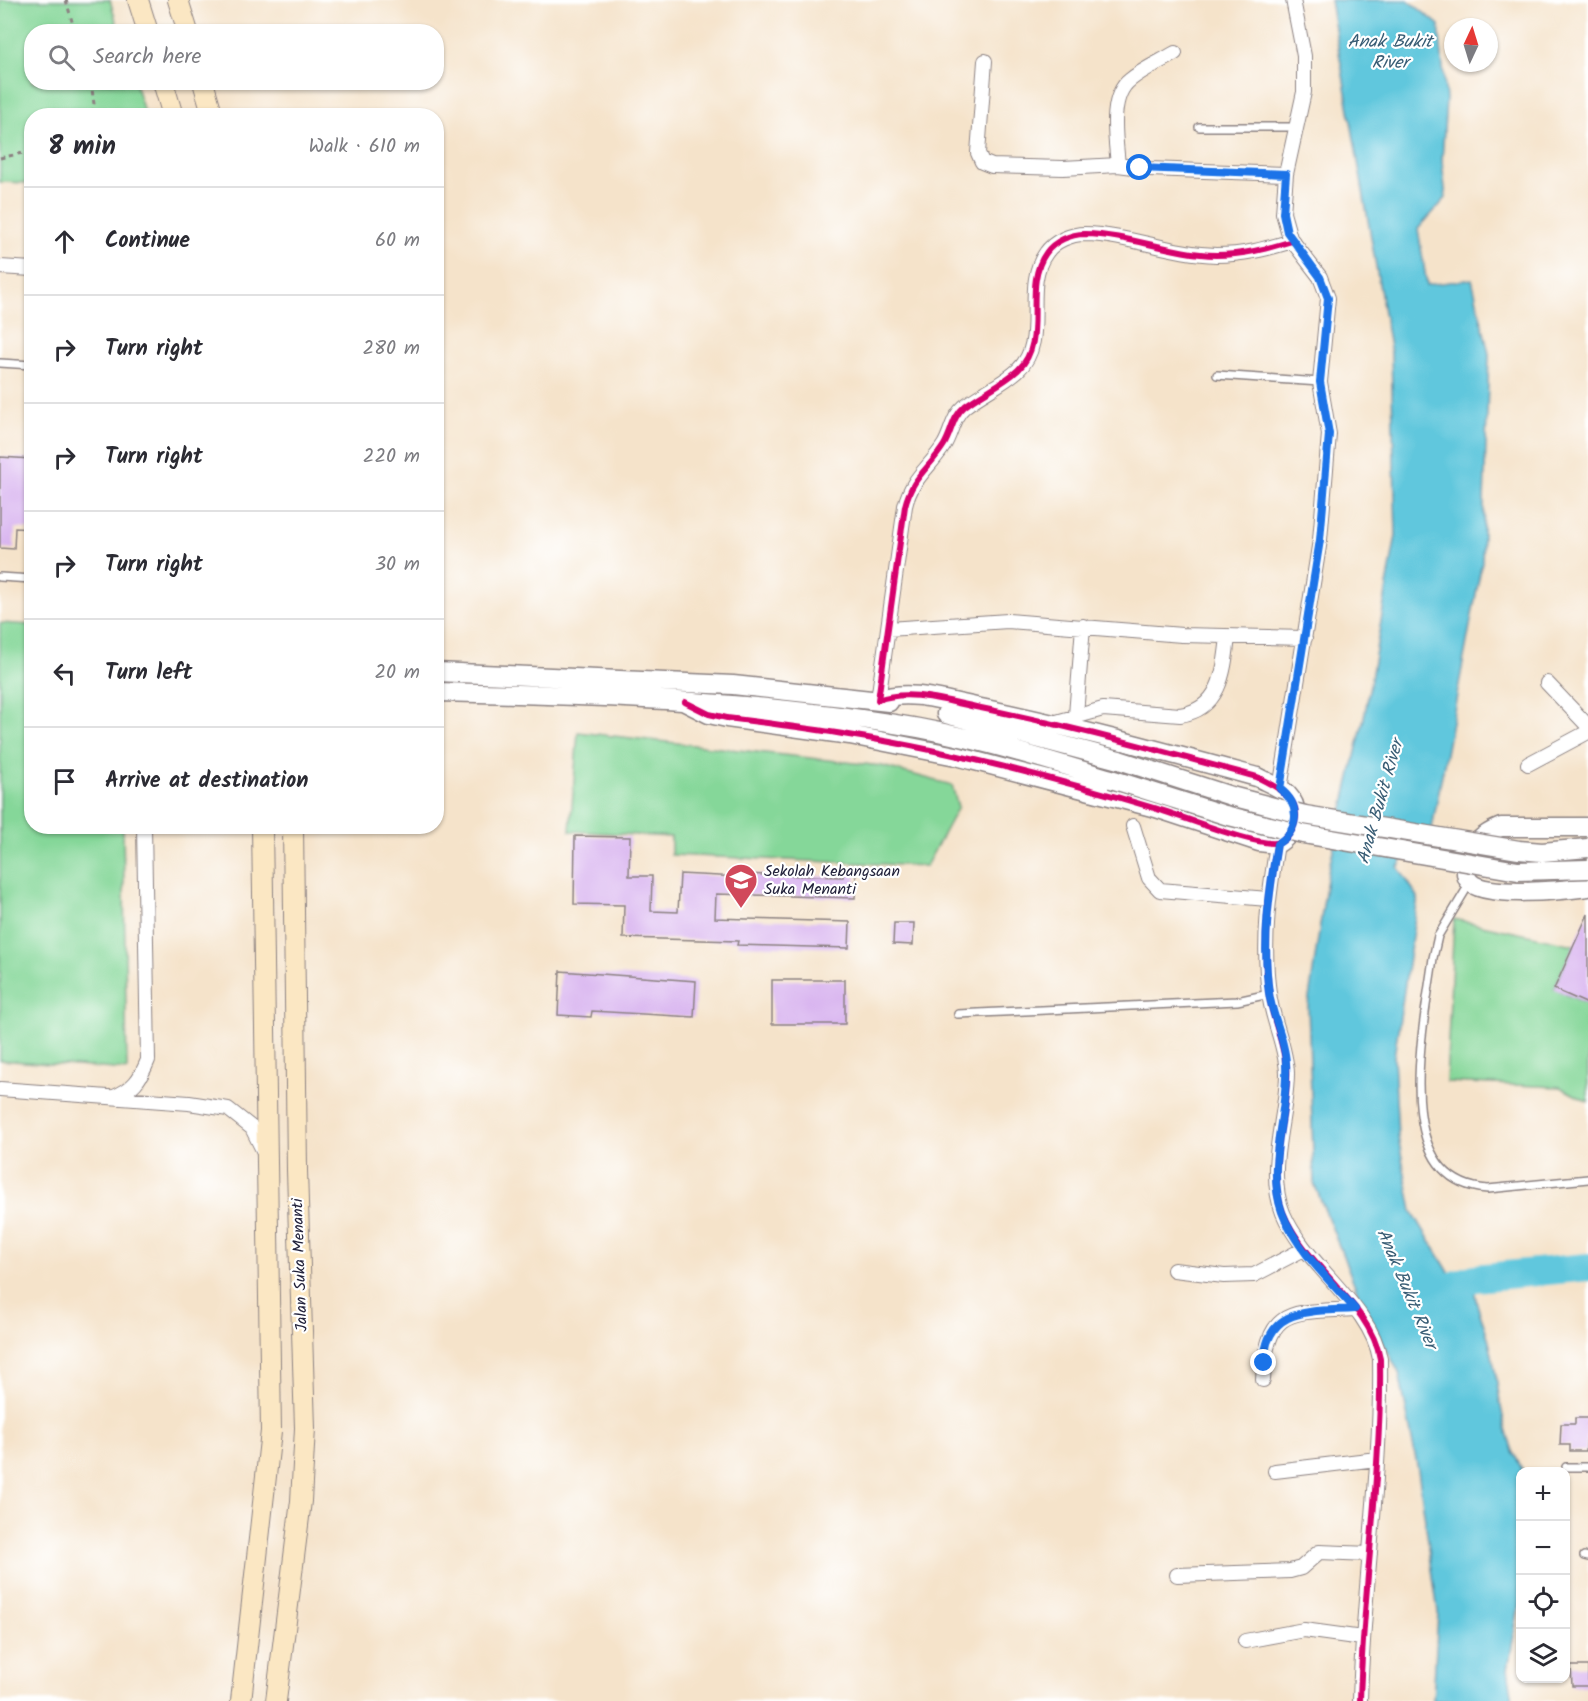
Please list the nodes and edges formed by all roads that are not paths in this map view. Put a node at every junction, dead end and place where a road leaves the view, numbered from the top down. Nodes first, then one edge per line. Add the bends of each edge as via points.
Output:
1 (138, 0) edge
2 (178, 0) edge
3 (1293, 0) edge
4 (146, 24) edge
5 (186, 24) edge
6 (1175, 54) dead end
7 (985, 61) dead end
8 (165, 90) edge
9 (205, 90) edge
10 (171, 108) edge
11 (211, 108) edge
12 (1199, 127) dead end
13 (1296, 127) junction
14 (1118, 165) junction
15 (1286, 174) junction
16 (1292, 241) junction
17 (0, 267) edge
18 (24, 268) edge
19 (0, 363) edge
20 (24, 364) edge
21 (1217, 375) dead end
22 (1320, 382) junction
23 (0, 577) edge
24 (24, 578) edge
25 (1083, 626) junction
26 (888, 629) junction
27 (1228, 637) junction
28 (1305, 638) junction
29 (444, 672) edge
30 (1547, 683) dead end
31 (444, 692) edge
32 (878, 700) junction
33 (685, 702) junction
34 (1077, 716) junction
35 (1053, 723) junction
36 (1588, 726) edge
37 (1588, 732) edge
38 (1528, 764) dead end
39 (1280, 789) junction
40 (1133, 825) dead end
41 (1588, 827) edge
42 (144, 834) edge
43 (262, 834) edge
44 (294, 834) edge
45 (1277, 844) junction
46 (1588, 848) edge
47 (1588, 869) edge
48 (1470, 882) junction
49 (1588, 887) edge
50 (1268, 899) junction
51 (1269, 994) junction
52 (958, 1014) dead end
53 (0, 1089) edge
54 (112, 1098) junction
55 (266, 1157) junction
56 (1588, 1179) edge
57 (1305, 1249) junction
58 (1174, 1270) dead end
59 (1355, 1309) junction
60 (1263, 1380) dead end
61 (1377, 1459) junction
62 (1570, 1467) edge
63 (1588, 1467) edge
64 (1275, 1471) dead end
65 (1370, 1554) junction
66 (1177, 1575) dead end
67 (1362, 1638) junction
68 (1245, 1641) dead end
69 (241, 1701) edge
70 (276, 1701) edge
71 (1360, 1701) edge

1 - 4 main road
2 - 5 main road
3 - 13 street via 1305,72
6 - 14 street via 1121,88 1117,111
7 - 14 street via 978,153 982,162 992,166 1063,168
8 - 10 main road
9 - 11 main road
12 - 13 lane
13 - 15 street
14 - 15 street
15 - 16 street via 1283,213
16 - 22 street via 1320,277 1328,298
16 - 26 street via 1260,252 1215,255 1084,234 1064,238 1046,252 1037,271 1033,342 1027,359 1018,370 964,407 951,424 942,447 911,486
17 - 18 street
19 - 20 lane
21 - 22 lane
22 - 28 street via 1329,434 1320,540
23 - 24 lane
25 - 26 street via 986,622
25 - 27 street
25 - 34 street
26 - 32 street
27 - 28 street
27 - 34 street via 1219,688 1199,709 1180,715 1103,709
28 - 39 street
29 - 32 street via 733,685
30 - 36 street
31 - 33 street via 572,694
32 - 35 street via 890,695 919,696
32 - 46 street, bridge via 976,720 1305,815 1519,850
33 - 45 street via 727,718 850,735 1034,774 1259,842
33 - 47 street, bridge via 896,724 1046,759 1225,815 1303,834 1518,871
34 - 35 street
35 - 39 street via 1257,777
37 - 38 street
39 - 45 street via 1292,801 1296,817 1290,833
40 - 50 street via 1149,878 1160,890
41 - 48 street via 1501,827 1488,833 1469,854 1466,870
42 - 54 street via 148,1060 141,1078 130,1090
43 - 55 main road, Jalan Suka Menanti
44 - 70 main road, Jalan Suka Menanti via 304,1428 301,1502
45 - 50 street
48 - 49 street via 1481,888 1512,890
48 - 56 lane via 1438,936 1433,958 1419,1094 1422,1124 1436,1162 1449,1178 1474,1188
50 - 51 street via 1265,933
51 - 52 lane via 1237,1001
51 - 57 street via 1286,1060 1287,1084 1276,1162 1278,1191 1282,1211
53 - 54 street
54 - 55 street via 228,1109 252,1128
55 - 69 main road, Jalan Suka Menanti via 271,1431
57 - 58 street via 1254,1275
57 - 59 street
59 - 60 street via 1302,1312 1284,1319 1268,1338
59 - 61 street via 1369,1327 1379,1352
61 - 64 street
61 - 65 street
62 - 63 lane
65 - 66 street via 1319,1552 1301,1568 1290,1571
65 - 67 street
67 - 68 street via 1304,1630
67 - 71 street

